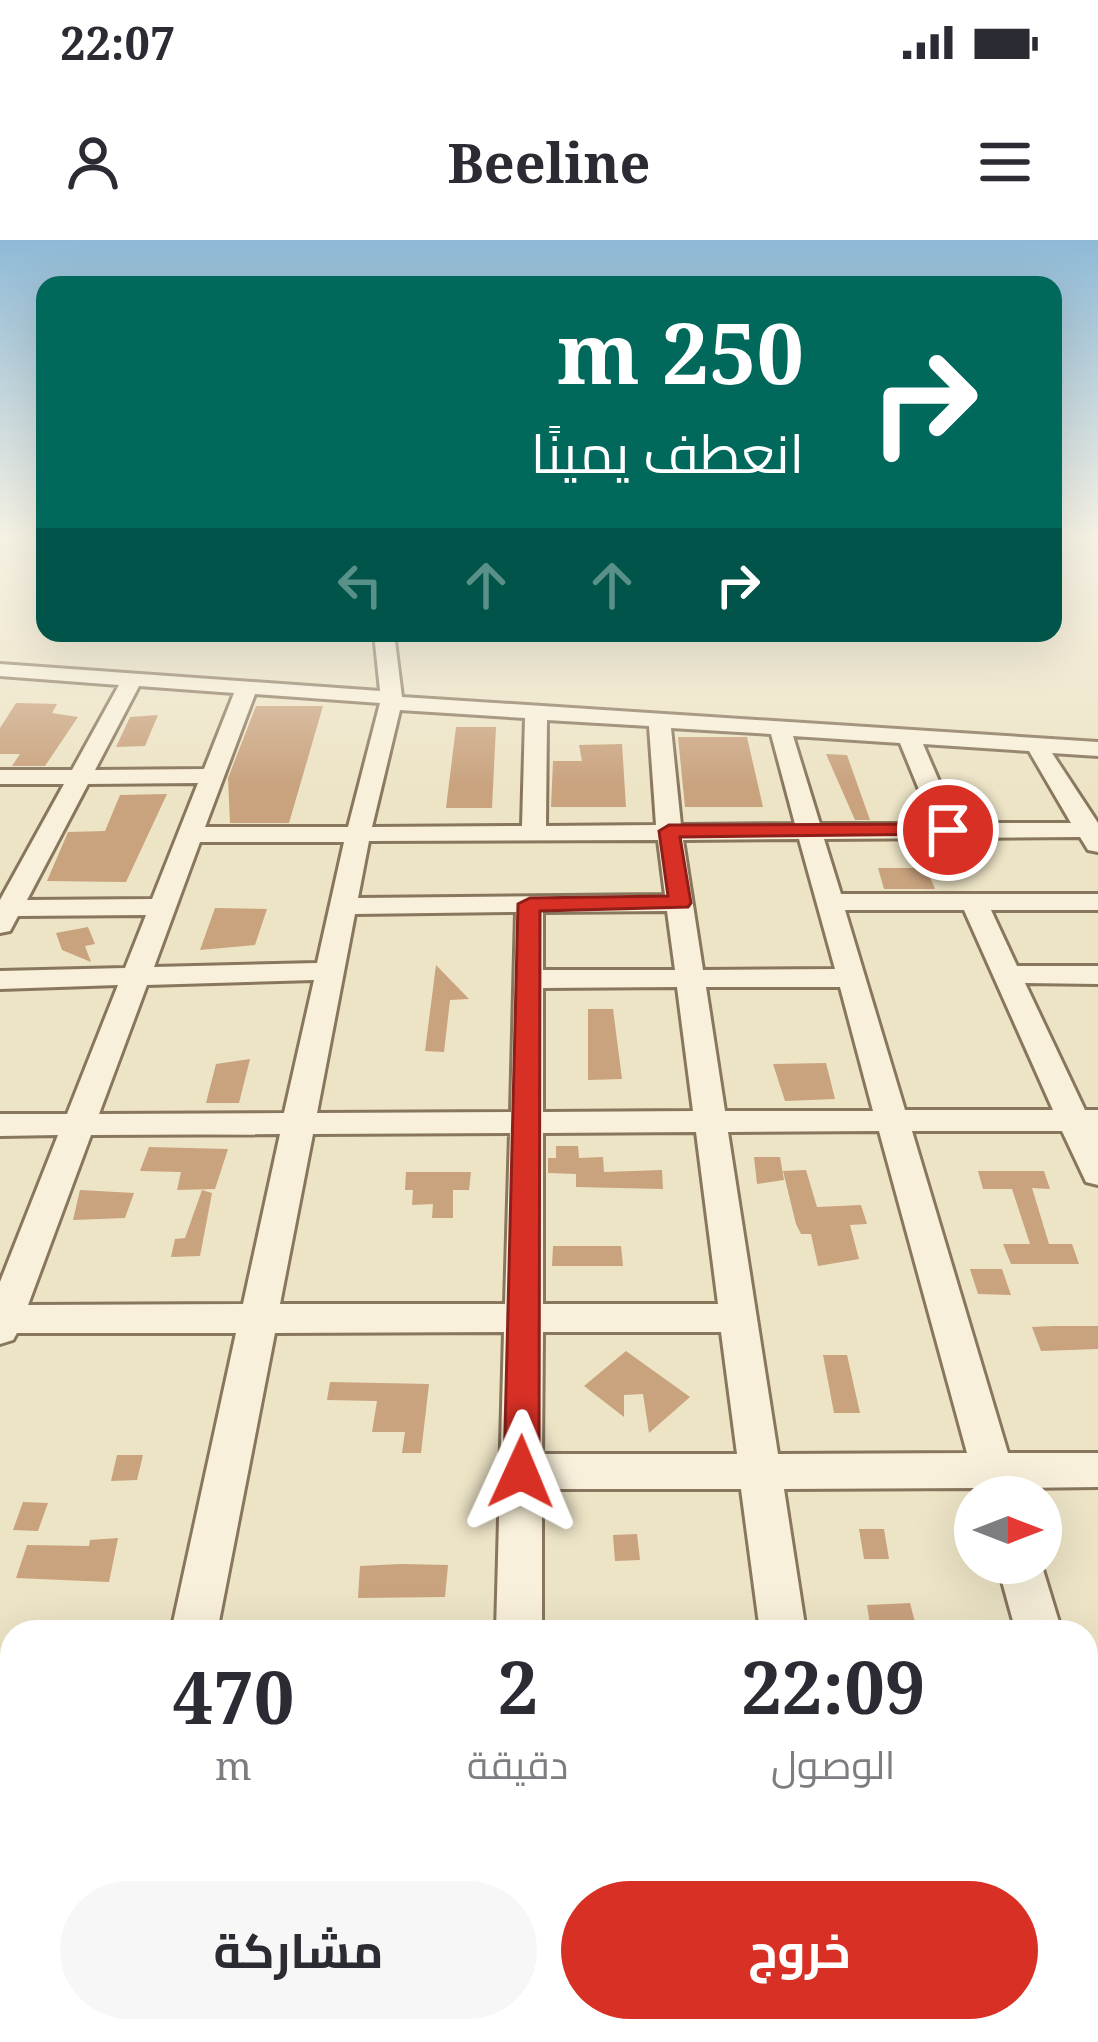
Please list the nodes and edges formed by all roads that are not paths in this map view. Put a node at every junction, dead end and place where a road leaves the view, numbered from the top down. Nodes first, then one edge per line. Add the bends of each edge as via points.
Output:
1 (385, 642) edge
2 (9, 671) edge
3 (132, 679) junction
4 (247, 687) junction
5 (0, 698) edge
6 (391, 700) junction
7 (536, 712) junction
8 (658, 720) junction
9 (780, 728) junction
10 (909, 737) junction
11 (1036, 746) junction
12 (1098, 749) edge
13 (212, 776) junction
14 (0, 777) edge
15 (80, 777) junction
16 (809, 830) junction
17 (948, 830) junction
18 (534, 831) junction
19 (669, 831) junction
20 (358, 834) junction
21 (1095, 835) edge
22 (190, 836) junction
23 (830, 902) junction
24 (974, 902) junction
25 (1098, 902) edge
26 (680, 903) junction
27 (530, 904) junction
28 (345, 906) junction
29 (163, 907) junction
30 (3, 913) edge
31 (332, 971) junction
32 (1007, 974) junction
33 (1098, 975) edge
34 (136, 976) junction
35 (529, 979) junction
36 (692, 979) junction
37 (851, 979) junction
38 (0, 980) edge
39 (1086, 1120) edge
40 (710, 1122) junction
41 (897, 1123) junction
42 (301, 1124) junction
43 (526, 1124) junction
44 (0, 1125) edge
45 (79, 1125) junction
46 (1098, 1174) edge
47 (260, 1316) junction
48 (524, 1318) junction
49 (740, 1318) junction
50 (2, 1322) edge
51 (1098, 1470) edge
52 (521, 1472) junction
53 (761, 1472) junction
54 (994, 1476) edge
55 (1054, 1476) edge
56 (954, 1482) edge
57 (1025, 1584) edge
58 (197, 1620) edge
59 (519, 1620) edge
60 (781, 1620) edge
61 (1036, 1620) edge

1 - 6 street
2 - 3 street
2 - 5 street
3 - 4 street
3 - 15 street
4 - 6 street
4 - 13 street
6 - 7 street
6 - 20 street
7 - 8 street
7 - 18 street
8 - 9 street
8 - 19 street
9 - 10 street
9 - 16 street
10 - 11 street
10 - 17 street
11 - 12 street
11 - 21 street
13 - 15 street
13 - 22 street
14 - 15 street
15 - 30 street
16 - 17 street
16 - 19 street
16 - 23 street
17 - 21 street
18 - 19 street
18 - 20 street
19 - 26 street
20 - 22 street
20 - 28 street
22 - 29 street
23 - 24 street
23 - 37 street
24 - 25 street
24 - 32 street
26 - 27 street
26 - 36 street
27 - 28 street
27 - 35 street
28 - 31 street
29 - 30 street
29 - 34 street
31 - 34 street
31 - 42 street
32 - 33 street
32 - 39 street
34 - 38 street
34 - 45 street
35 - 36 street
35 - 43 street
36 - 37 street
36 - 40 street
37 - 41 street
39 - 41 street
39 - 46 street
40 - 41 street
40 - 43 street
40 - 49 street
41 - 54 street
42 - 43 street
42 - 45 street
42 - 47 street
43 - 48 street
44 - 45 street
45 - 50 street
47 - 48 street
47 - 50 street
47 - 58 street
48 - 49 street
48 - 52 street
49 - 53 street
51 - 55 street
52 - 53 street
52 - 59 street
53 - 56 street
53 - 60 street
57 - 61 street

